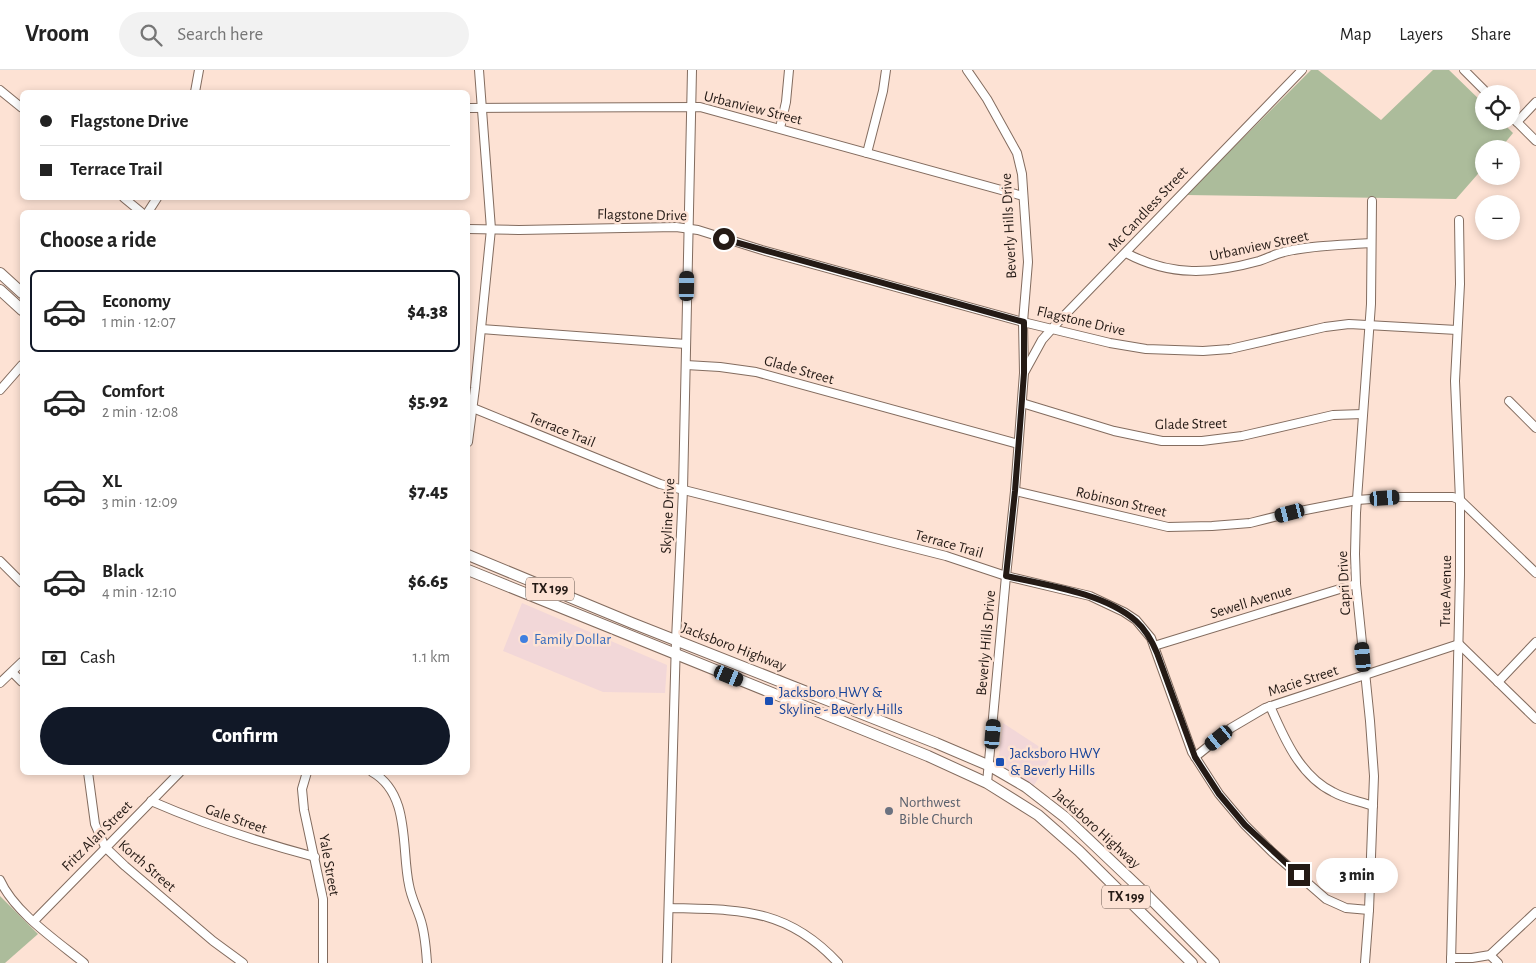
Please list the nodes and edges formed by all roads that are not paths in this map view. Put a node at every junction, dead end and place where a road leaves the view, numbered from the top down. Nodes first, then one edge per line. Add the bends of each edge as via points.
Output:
1 (199, 70) edge
2 (479, 70) edge
3 (692, 70) edge
4 (789, 70) edge
5 (886, 70) edge
6 (968, 70) edge
7 (1302, 70) edge
8 (1464, 70) edge
9 (1479, 85) edge
10 (0, 90) edge
11 (195, 90) edge
12 (1536, 102) edge
13 (20, 105) edge
14 (691, 107) junction
15 (470, 108) edge
16 (482, 108) junction
17 (1520, 114) edge
18 (1520, 125) edge
19 (780, 128) junction
20 (1536, 141) edge
21 (867, 153) junction
22 (1023, 196) junction
23 (126, 200) edge
24 (1372, 201) dead end
25 (139, 210) edge
26 (1459, 220) dead end
27 (470, 228) edge
28 (491, 228) junction
29 (688, 229) junction
30 (1372, 243) junction
31 (1126, 253) junction
32 (0, 273) edge
33 (0, 290) edge
34 (20, 291) edge
35 (20, 308) edge
36 (1024, 322) junction
37 (1370, 324) junction
38 (481, 329) junction
39 (1052, 330) junction
40 (1458, 330) junction
41 (686, 344) junction
42 (686, 365) junction
43 (20, 367) edge
44 (1024, 373) junction
45 (0, 390) edge
46 (1509, 401) dead end
47 (1022, 403) junction
48 (470, 407) edge
49 (1364, 414) junction
50 (1536, 428) edge
51 (1018, 444) junction
52 (683, 490) junction
53 (1015, 491) junction
54 (1358, 500) junction
55 (1460, 500) junction
56 (470, 556) edge
57 (0, 561) edge
58 (470, 571) edge
59 (1536, 573) edge
60 (1006, 576) junction
61 (20, 580) edge
62 (1356, 584) junction
63 (676, 640) junction
64 (1536, 642) edge
65 (1459, 644) junction
66 (1154, 646) junction
67 (675, 654) junction
68 (20, 664) edge
69 (13, 673) junction
70 (1365, 675) junction
71 (20, 680) edge
72 (1498, 682) junction
73 (0, 683) edge
74 (842, 705) junction
75 (1270, 706) junction
76 (835, 719) junction
77 (1536, 719) edge
78 (1195, 757) junction
79 (990, 766) junction
80 (88, 775) edge
81 (177, 775) edge
82 (306, 775) edge
83 (376, 775) edge
84 (988, 783) junction
85 (151, 801) junction
86 (1373, 806) junction
87 (105, 847) junction
88 (314, 857) junction
89 (0, 880) edge
90 (669, 908) junction
91 (1369, 910) junction
92 (1536, 912) edge
93 (34, 921) junction
94 (1490, 955) junction
95 (233, 959) edge
96 (1451, 961) edge
97 (84, 963) edge
98 (243, 963) edge
99 (323, 963) edge
100 (427, 963) edge
101 (667, 963) edge
102 (838, 963) edge
103 (1192, 963) edge
104 (1214, 963) edge
105 (1365, 963) edge
106 (1498, 963) edge

1 - 11 street
2 - 16 street
3 - 14 street, Skyline Drive
4 - 19 street
5 - 21 street
6 - 22 street, Beverly Hills Drive via 1016,153 1022,174
7 - 31 street, Mc Candless Street
8 - 9 street
10 - 13 street
12 - 17 street
14 - 16 street, Urbanview Street
14 - 19 street, Urbanview Street
14 - 29 street, Skyline Drive
15 - 16 street, Urbanview Street
16 - 28 street
18 - 20 street
19 - 21 street, Urbanview Street
21 - 22 street, Urbanview Street
22 - 36 street, Beverly Hills Drive via 1028,262
23 - 25 street
24 - 30 street, Capri Drive
26 - 40 street, True Avenue
27 - 28 street, Flagstone Drive
28 - 29 street, Flagstone Drive
28 - 38 street
29 - 36 street, Flagstone Drive
29 - 41 street, Skyline Drive
30 - 31 street, Urbanview Street via 1285,251 1242,265 1206,271 1175,270 1150,264
30 - 37 street, Capri Drive
31 - 39 street, Mc Candless Street
32 - 34 main road
33 - 35 main road
36 - 39 street, Flagstone Drive
36 - 44 street, Beverly Hills Drive
37 - 39 street, Flagstone Drive via 1325,327 1230,349 1203,351 1146,349
37 - 40 street, Flagstone Drive
37 - 49 street, Capri Drive
38 - 41 street
38 - 48 street
39 - 44 street, Mc Candless Street via 1042,340
40 - 55 street, True Avenue via 1455,382
41 - 42 street, Skyline Drive
42 - 51 street, Glade Street via 756,372
42 - 52 street, Skyline Drive
43 - 45 street
44 - 47 street, Beverly Hills Drive
46 - 50 street
47 - 49 street, Glade Street via 1114,431 1162,441 1242,436 1332,415
47 - 51 street, Beverly Hills Drive
48 - 52 street, Terrace Trail via 660,484
49 - 54 street, Capri Drive
51 - 53 street, Beverly Hills Drive
52 - 60 street, Terrace Trail via 946,556
52 - 63 street, Skyline Drive
53 - 54 street, Robinson Street via 1168,527 1250,523
53 - 60 street, Beverly Hills Drive
54 - 55 street, Robinson Street via 1444,496
54 - 62 street, Capri Drive
55 - 59 street
55 - 65 street, True Avenue
56 - 63 main road, Jacksboro Highway / TX 199
57 - 61 street
58 - 67 main road, Jacksboro Highway / TX 199
60 - 66 street, Terrace Trail via 1090,596 1124,612 1136,620
60 - 79 street, Beverly Hills Drive
62 - 66 street, Sewell Avenue
62 - 70 street, Capri Drive
63 - 67 street, Skyline Drive
63 - 74 main road, Jacksboro Highway / TX 199
64 - 72 street
65 - 70 street, Macie Street
65 - 72 street
65 - 96 street, True Avenue
66 - 78 street, Terrace Trail
67 - 76 main road, Jacksboro Highway / TX 199
67 - 90 street, Skyline Drive
68 - 69 street
69 - 71 street
69 - 73 street
70 - 75 street, Macie Street
70 - 86 street, Capri Drive via 1374,776
72 - 77 street
74 - 76 main road
74 - 79 main road, Jacksboro Highway / TX 199
75 - 78 street, Macie Street via 1231,728
75 - 86 street via 1282,734 1305,770 1330,791
76 - 84 main road, Jacksboro Highway / TX 199
78 - 91 street, Terrace Trail via 1219,794 1279,858 1335,904
79 - 84 street, Beverly Hills Drive
79 - 104 main road, Jacksboro Highway / TX 199 via 1066,818
80 - 87 street, Korth Street via 96,824
81 - 85 street, Fritz Alan Street
82 - 88 street, Yale Street via 302,789 304,810
83 - 100 street via 384,782 402,818 408,882 420,917
84 - 103 main road, Jacksboro Highway / TX 199 via 1038,815
85 - 87 street, Fritz Alan Street
85 - 88 street, Gale Street via 252,840
86 - 91 street, Capri Drive
87 - 93 street, Fritz Alan Street
87 - 95 street, Korth Street
88 - 99 street, Yale Street via 323,898
89 - 93 street via 12,901
90 - 101 street, Skyline Drive
90 - 102 street via 719,908 776,919 811,937
91 - 105 street, Capri Drive
92 - 94 street
93 - 97 street
94 - 96 street
94 - 106 street
95 - 98 street, Korth Street

